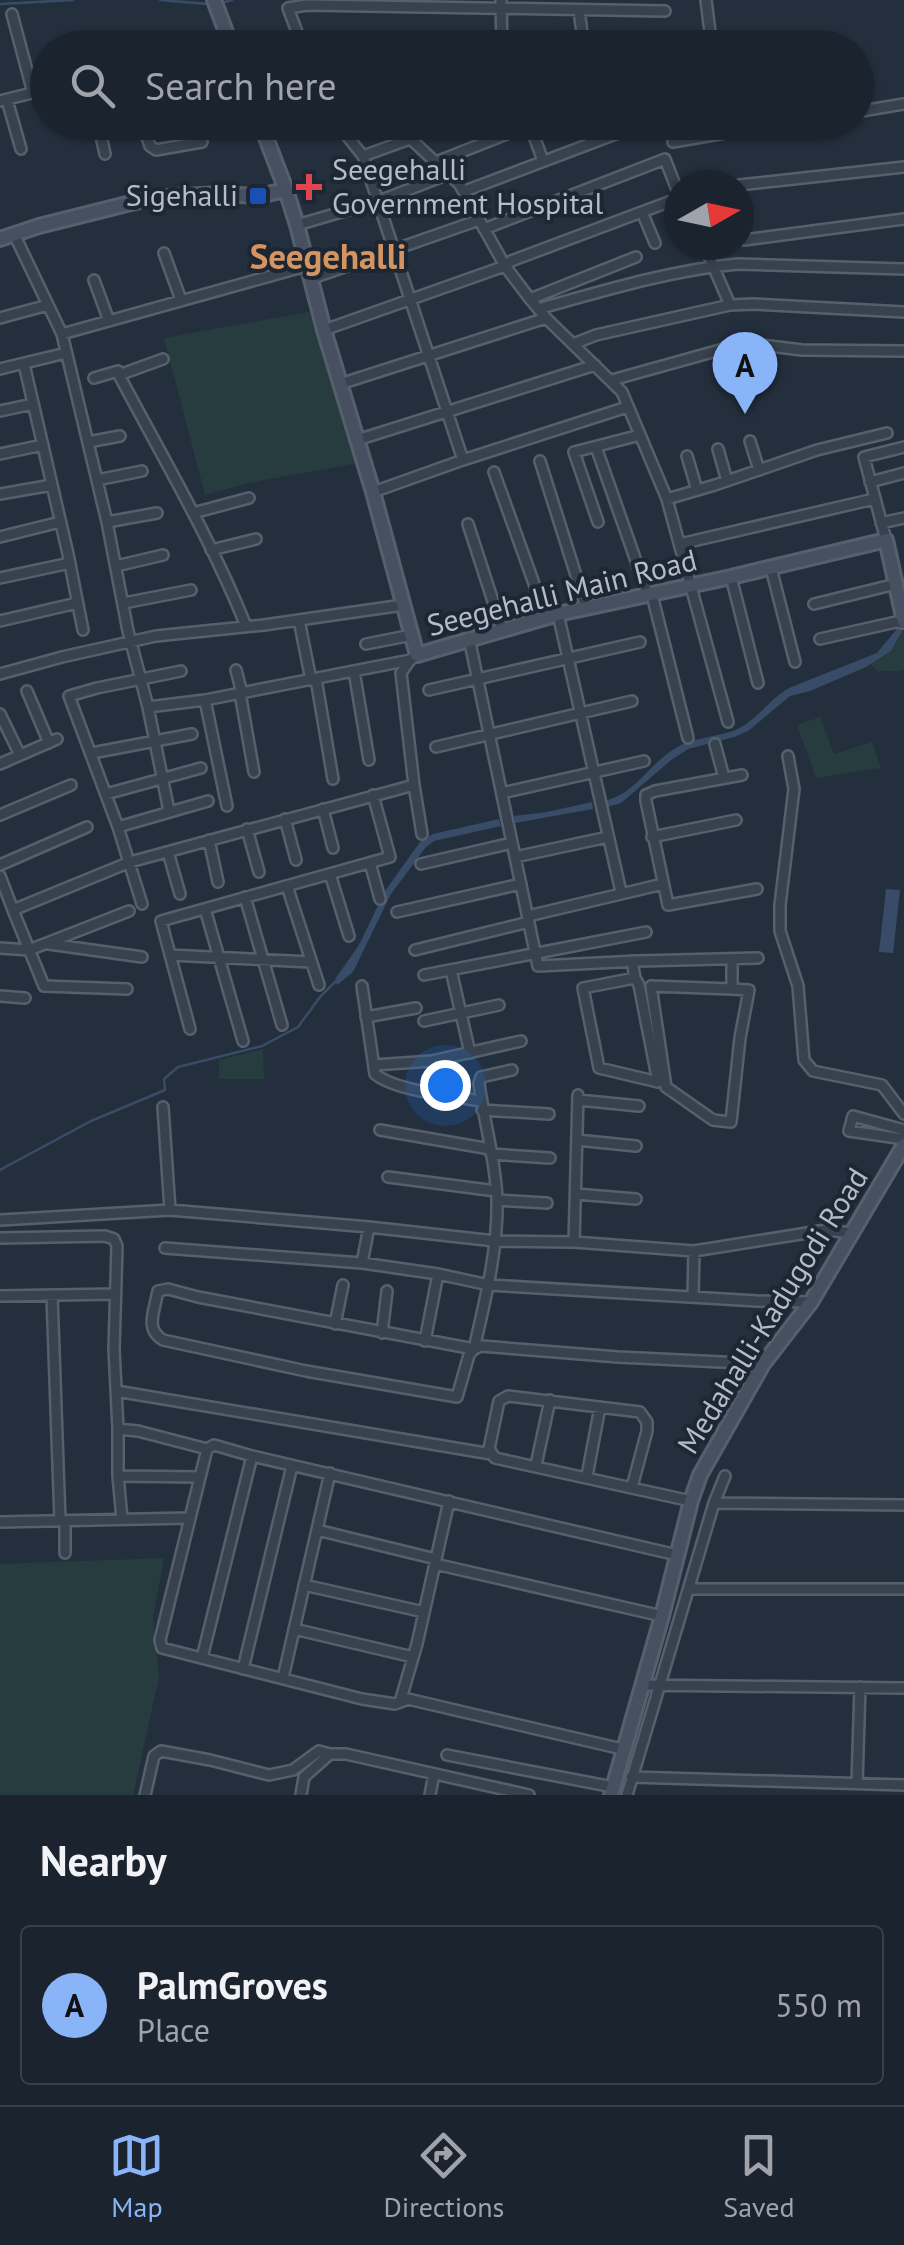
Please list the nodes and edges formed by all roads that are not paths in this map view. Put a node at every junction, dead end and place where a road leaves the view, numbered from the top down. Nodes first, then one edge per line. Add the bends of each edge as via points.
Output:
1 (214, 0) edge
2 (706, 0) edge
3 (501, 4) edge
4 (580, 10) junction
5 (665, 12) dead end
6 (12, 14) dead end
7 (226, 30) edge
8 (296, 30) edge
9 (502, 30) edge
10 (582, 30) edge
11 (710, 30) edge
12 (30, 79) edge
13 (30, 94) edge
14 (3, 100) edge
15 (904, 104) edge
16 (874, 109) edge
17 (102, 140) edge
18 (148, 140) edge
19 (202, 140) edge
20 (267, 140) edge
21 (350, 140) edge
22 (405, 140) edge
23 (412, 140) edge
24 (490, 140) edge
25 (537, 140) edge
26 (599, 140) edge
27 (680, 140) edge
28 (673, 142) dead end
29 (22, 149) dead end
30 (106, 154) dead end
31 (362, 156) junction
32 (543, 161) junction
33 (436, 162) junction
34 (904, 167) edge
35 (669, 170) edge
36 (449, 174) junction
37 (754, 183) edge
38 (286, 190) junction
39 (465, 191) junction
40 (379, 201) junction
41 (664, 202) edge
42 (642, 212) junction
43 (904, 219) edge
44 (482, 224) junction
45 (297, 225) junction
46 (7, 237) edge
47 (754, 239) edge
48 (656, 243) dead end
49 (396, 251) junction
50 (164, 253) dead end
51 (636, 257) dead end
52 (710, 260) edge
53 (505, 266) junction
54 (713, 266) junction
55 (904, 269) edge
56 (308, 272) junction
57 (94, 280) dead end
58 (410, 298) junction
59 (530, 299) junction
60 (181, 300) junction
61 (48, 305) junction
62 (730, 305) junction
63 (904, 312) edge
64 (542, 313) junction
65 (0, 318) edge
66 (109, 320) junction
67 (324, 330) junction
68 (62, 334) junction
69 (573, 344) junction
70 (904, 351) edge
71 (66, 354) junction
72 (430, 356) junction
73 (163, 359) dead end
74 (24, 364) junction
75 (595, 365) junction
76 (0, 369) edge
77 (120, 372) dead end
78 (94, 378) dead end
79 (612, 380) junction
80 (340, 384) junction
81 (33, 404) junction
82 (627, 407) junction
83 (0, 411) edge
84 (448, 412) junction
85 (887, 433) dead end
86 (640, 435) junction
87 (120, 436) dead end
88 (357, 440) junction
89 (750, 441) dead end
90 (88, 442) junction
91 (43, 445) junction
92 (596, 447) junction
93 (904, 447) edge
94 (718, 449) dead end
95 (0, 454) edge
96 (687, 456) dead end
97 (462, 460) junction
98 (540, 461) dead end
99 (759, 470) junction
100 (142, 471) dead end
101 (494, 472) dead end
102 (904, 474) edge
103 (97, 480) junction
104 (727, 481) junction
105 (870, 482) junction
106 (52, 485) junction
107 (697, 490) junction
108 (373, 492) junction
109 (0, 494) edge
110 (249, 498) dead end
111 (874, 498) junction
112 (666, 499) junction
113 (156, 513) dead end
114 (193, 513) junction
115 (904, 518) edge
116 (60, 522) junction
117 (107, 522) junction
118 (598, 522) dead end
119 (882, 523) junction
120 (468, 524) dead end
121 (0, 537) edge
122 (256, 538) dead end
123 (886, 540) junction
124 (680, 544) junction
125 (211, 550) junction
126 (163, 555) dead end
127 (70, 562) junction
128 (116, 566) junction
129 (771, 568) junction
130 (898, 574) edge
131 (731, 577) junction
132 (0, 578) edge
133 (692, 585) junction
134 (190, 590) dead end
135 (650, 595) junction
136 (124, 602) junction
137 (78, 603) junction
138 (814, 604) dead end
139 (403, 605) junction
140 (586, 607) junction
141 (552, 616) junction
142 (904, 618) edge
143 (299, 620) junction
144 (0, 621) edge
145 (246, 626) junction
146 (502, 629) junction
147 (82, 630) dead end
148 (412, 636) junction
149 (469, 638) junction
150 (820, 639) dead end
151 (131, 641) junction
152 (640, 642) dead end
153 (366, 644) dead end
154 (414, 658) junction
155 (569, 658) junction
156 (795, 662) dead end
157 (236, 670) dead end
158 (181, 671) dead end
159 (354, 671) junction
160 (0, 674) edge
161 (313, 679) junction
162 (140, 680) junction
163 (478, 680) junction
164 (758, 683) dead end
165 (429, 690) dead end
166 (27, 691) dead end
167 (241, 693) junction
168 (205, 700) junction
169 (632, 701) dead end
170 (148, 706) junction
171 (580, 713) junction
172 (0, 714) edge
173 (728, 722) dead end
174 (192, 734) dead end
175 (489, 734) junction
176 (688, 738) dead end
177 (153, 741) junction
178 (715, 744) dead end
179 (436, 747) dead end
180 (92, 753) junction
181 (20, 755) junction
182 (788, 756) dead end
183 (369, 760) dead end
184 (644, 761) dead end
185 (0, 764) edge
186 (200, 768) dead end
187 (254, 772) dead end
188 (594, 773) junction
189 (742, 775) dead end
190 (162, 777) junction
191 (724, 778) junction
192 (333, 779) dead end
193 (414, 784) junction
194 (71, 785) dead end
195 (502, 793) junction
196 (106, 794) junction
197 (374, 796) junction
198 (208, 801) dead end
199 (227, 806) dead end
200 (323, 809) junction
201 (170, 811) junction
202 (0, 815) edge
203 (285, 819) junction
204 (736, 820) dead end
205 (88, 827) dead end
206 (118, 827) junction
207 (248, 829) junction
208 (422, 834) dead end
209 (608, 837) junction
210 (652, 837) junction
211 (209, 840) junction
212 (512, 843) junction
213 (333, 848) dead end
214 (168, 852) junction
215 (515, 858) junction
216 (296, 860) dead end
217 (130, 862) junction
218 (370, 863) junction
219 (421, 864) dead end
220 (0, 866) edge
221 (258, 872) dead end
222 (330, 874) junction
223 (0, 876) edge
224 (218, 882) dead end
225 (521, 884) junction
226 (663, 884) junction
227 (287, 886) junction
228 (758, 889) dead end
229 (621, 892) junction
230 (180, 894) dead end
231 (246, 897) junction
232 (380, 900) dead end
233 (142, 904) dead end
234 (204, 908) junction
235 (13, 910) junction
236 (129, 911) dead end
237 (397, 912) dead end
238 (528, 919) junction
239 (646, 932) dead end
240 (350, 936) dead end
241 (47, 944) junction
242 (0, 948) edge
243 (30, 950) junction
244 (415, 950) dead end
245 (536, 954) junction
246 (170, 955) junction
247 (142, 958) dead end
248 (220, 958) junction
249 (758, 958) dead end
250 (732, 959) junction
251 (262, 960) junction
252 (632, 961) junction
253 (312, 962) junction
254 (451, 970) junction
255 (424, 974) dead end
256 (636, 978) junction
257 (319, 984) dead end
258 (362, 986) dead end
259 (127, 988) dead end
260 (732, 989) junction
261 (0, 996) edge
262 (25, 998) dead end
263 (499, 1005) dead end
264 (416, 1008) dead end
265 (461, 1013) junction
266 (366, 1017) junction
267 (424, 1021) dead end
268 (282, 1025) dead end
269 (190, 1029) dead end
270 (243, 1041) dead end
271 (521, 1042) dead end
272 (470, 1053) junction
273 (374, 1065) junction
274 (512, 1070) dead end
275 (482, 1105) junction
276 (639, 1106) dead end
277 (162, 1107) dead end
278 (549, 1114) dead end
279 (904, 1114) edge
280 (380, 1130) dead end
281 (904, 1130) edge
282 (577, 1140) junction
283 (904, 1142) edge
284 (636, 1146) dead end
285 (490, 1151) junction
286 (550, 1158) dead end
287 (388, 1177) dead end
288 (576, 1194) junction
289 (496, 1195) junction
290 (636, 1199) dead end
291 (547, 1203) dead end
292 (170, 1210) junction
293 (1, 1220) edge
294 (368, 1226) junction
295 (852, 1233) junction
296 (0, 1238) edge
297 (495, 1241) junction
298 (574, 1242) junction
299 (166, 1248) dead end
300 (694, 1250) junction
301 (362, 1263) junction
302 (438, 1274) junction
303 (488, 1284) junction
304 (342, 1285) dead end
305 (387, 1292) dead end
306 (116, 1294) junction
307 (0, 1296) edge
308 (52, 1296) junction
309 (693, 1297) junction
310 (810, 1302) junction
311 (335, 1324) junction
312 (382, 1332) junction
313 (425, 1341) junction
314 (474, 1348) junction
315 (764, 1364) junction
316 (116, 1391) junction
317 (550, 1400) junction
318 (600, 1407) junction
319 (118, 1429) junction
320 (206, 1449) junction
321 (491, 1454) junction
322 (252, 1456) junction
323 (536, 1465) junction
324 (292, 1466) junction
325 (330, 1472) junction
326 (118, 1476) junction
327 (200, 1476) junction
328 (587, 1476) junction
329 (725, 1476) dead end
330 (632, 1488) junction
331 (449, 1501) junction
332 (691, 1501) junction
333 (714, 1503) junction
334 (904, 1505) edge
335 (122, 1518) junction
336 (189, 1518) junction
337 (62, 1521) junction
338 (0, 1522) edge
339 (317, 1530) junction
340 (65, 1553) dead end
341 (678, 1555) junction
342 (435, 1562) junction
343 (304, 1585) junction
344 (689, 1589) junction
345 (904, 1589) edge
346 (424, 1612) junction
347 (662, 1616) junction
348 (294, 1629) junction
349 (413, 1657) junction
350 (202, 1658) junction
351 (243, 1668) junction
352 (283, 1678) junction
353 (642, 1685) junction
354 (660, 1685) junction
355 (860, 1687) junction
356 (904, 1688) edge
357 (400, 1702) junction
358 (622, 1749) junction
359 (330, 1754) junction
360 (448, 1755) dead end
361 (434, 1774) junction
362 (631, 1777) junction
363 (857, 1784) junction
364 (904, 1785) edge
365 (612, 1791) edge
366 (145, 1795) edge
367 (301, 1795) edge
368 (430, 1795) edge
369 (529, 1795) edge
370 (626, 1795) edge

1 - 7 street
2 - 11 street
3 - 4 street
3 - 8 street via 307,4 288,8
3 - 9 street
4 - 5 street
4 - 10 street
6 - 12 street
13 - 14 street
14 - 29 street
15 - 16 street
17 - 30 street
18 - 19 street via 156,150
20 - 38 street, Seegehalli Main Road
21 - 31 street
22 - 31 street
23 - 33 street
24 - 33 street
25 - 32 street
26 - 32 street
27 - 28 street
31 - 40 street
32 - 39 street
33 - 36 street
34 - 37 street
35 - 44 street via 665,159
36 - 39 street
36 - 40 street
38 - 45 street, Seegehalli Main Road
38 - 46 street via 150,198
39 - 44 street
40 - 45 street
40 - 49 street
41 - 42 street
42 - 48 street
42 - 53 street
43 - 47 street
44 - 49 street
44 - 53 street
45 - 56 street, Seegehalli Main Road
46 - 61 street
49 - 56 street
49 - 58 street
50 - 60 street
51 - 59 street
52 - 54 street
53 - 58 street
53 - 59 street
54 - 55 street
54 - 62 street
54 - 64 street via 602,291
56 - 60 street
56 - 67 street, Seegehalli Main Road
57 - 66 street
58 - 67 street
58 - 72 street
59 - 64 street
60 - 66 street
61 - 65 street
61 - 68 street
62 - 63 street
62 - 69 street
64 - 69 street
64 - 72 street
66 - 68 street
67 - 80 street, Seegehalli Main Road
68 - 71 street
69 - 75 street
70 - 79 street via 745,343
71 - 74 street
71 - 90 street
72 - 80 street
72 - 84 street
73 - 114 street via 119,375
74 - 76 street
74 - 81 street
75 - 79 street
75 - 84 street
77 - 78 street
79 - 82 street
80 - 88 street, Seegehalli Main Road
81 - 83 street
81 - 91 street
82 - 86 street
82 - 97 street
84 - 88 street
84 - 97 street
85 - 99 street
86 - 92 street
86 - 112 street
87 - 90 street
88 - 108 street, Seegehalli Main Road
89 - 99 street
90 - 103 street
91 - 95 street
91 - 106 street
92 - 118 street via 574,452
92 - 135 street
93 - 105 street via 864,457
94 - 104 street
96 - 107 street
97 - 108 street
98 - 140 street
99 - 104 street
100 - 103 street
101 - 141 street
102 - 105 street
103 - 117 street
104 - 107 street
105 - 111 street
106 - 109 street
106 - 116 street
107 - 112 street
108 - 139 street, Seegehalli Main Road
110 - 114 street
111 - 119 street
111 - 124 street
112 - 124 street
113 - 117 street
114 - 125 street
115 - 119 street
116 - 121 street
116 - 127 street
117 - 128 street
119 - 123 street
120 - 146 street
122 - 125 street
123 - 129 street, Seegehalli Main Road
123 - 130 street
124 - 133 street
125 - 145 street
126 - 128 street
127 - 132 street
127 - 137 street
128 - 136 street
129 - 131 street, Seegehalli Main Road
129 - 156 street
130 - 138 street
130 - 142 street
131 - 133 street, Seegehalli Main Road
131 - 164 street
133 - 135 street, Seegehalli Main Road
133 - 173 street
134 - 136 street
135 - 140 street, Seegehalli Main Road
135 - 176 street
136 - 151 street
137 - 144 street
137 - 147 street
139 - 143 street
139 - 148 street, Seegehalli Main Road
140 - 141 street, Seegehalli Main Road
141 - 146 street, Seegehalli Main Road
141 - 155 street
142 - 150 street
143 - 145 street
143 - 161 street
145 - 151 street
146 - 149 street, Seegehalli Main Road
148 - 153 street
148 - 154 street, Seegehalli Main Road
149 - 154 street, Seegehalli Main Road
149 - 163 street
151 - 160 street
151 - 162 street
152 - 155 street
154 - 159 street
154 - 193 street via 402,672
155 - 163 street
155 - 171 street
157 - 167 street
158 - 162 street
159 - 161 street
159 - 183 street
161 - 167 street
161 - 192 street
162 - 170 street
162 - 180 street via 69,696
163 - 165 street
163 - 175 street
166 - 181 street via 53,741
167 - 168 street
167 - 187 street
168 - 170 street
168 - 199 street
169 - 171 street
170 - 177 street
171 - 175 street
171 - 188 street
172 - 181 street
174 - 177 street
175 - 179 street
175 - 195 street
177 - 180 street
177 - 190 street
178 - 191 street
180 - 196 street
181 - 185 street
182 - 279 street via 794,789 780,931 798,986 804,1060 813,1071 882,1085
184 - 188 street
186 - 190 street
188 - 195 street
188 - 209 street
189 - 191 street
190 - 196 street
190 - 201 street
191 - 210 street via 646,795
193 - 197 street
193 - 208 street
194 - 202 street
195 - 212 street
196 - 206 street
197 - 200 street
197 - 218 street via 390,857
198 - 201 street
200 - 203 street
200 - 213 street
201 - 206 street
203 - 207 street
203 - 216 street
204 - 210 street
205 - 220 street
206 - 217 street
207 - 211 street
207 - 221 street
209 - 215 street
209 - 229 street
210 - 226 street
211 - 214 street
211 - 224 street
212 - 215 street
212 - 219 street
214 - 217 street
214 - 230 street
215 - 225 street
217 - 233 street
217 - 235 street
218 - 222 street
218 - 232 street
222 - 227 street
222 - 240 street
223 - 235 street
225 - 237 street
225 - 238 street
226 - 228 street via 668,905
226 - 229 street
227 - 231 street
227 - 253 street
229 - 238 street
231 - 234 street
231 - 251 street
234 - 246 street via 161,920
234 - 248 street
235 - 243 street
236 - 241 street
238 - 244 street
238 - 245 street
239 - 245 street
241 - 243 street
241 - 247 street
242 - 243 street
243 - 259 street via 44,986
245 - 252 street via 538,966
245 - 254 street
246 - 248 street
246 - 269 street
248 - 251 street
248 - 270 street
249 - 250 street
250 - 252 street
250 - 260 street
251 - 253 street
251 - 268 street
252 - 256 street
253 - 257 street
254 - 255 street
254 - 265 street
256 - 256 street via 583,988 598,1068 658,1082
258 - 266 street
260 - 260 street via 748,990 731,1122 714,1120 666,1086 651,986
261 - 262 street
263 - 265 street
264 - 266 street
265 - 267 street
265 - 272 street
266 - 273 street
271 - 272 street
272 - 273 street
273 - 275 street via 382,1080
274 - 275 street via 481,1078
275 - 278 street
275 - 285 street
276 - 282 street via 578,1097
277 - 292 street
280 - 285 street
281 - 283 street via 853,1116 849,1130
282 - 284 street
282 - 288 street
283 - 295 street, Medahalli-Kadugodi Road
285 - 286 street
285 - 289 street
287 - 289 street
288 - 290 street
288 - 298 street
289 - 291 street
289 - 297 street
292 - 293 street
292 - 294 street
294 - 297 street
294 - 301 street
295 - 300 street via 826,1230
295 - 310 street, Medahalli-Kadugodi Road
296 - 306 street via 114,1238
297 - 298 street
297 - 303 street
298 - 300 street
299 - 301 street
300 - 309 street
301 - 302 street
302 - 303 street
302 - 313 street
303 - 309 street
303 - 314 street
304 - 311 street
305 - 312 street
306 - 308 street
306 - 316 street
307 - 308 street
308 - 337 street
309 - 310 street
310 - 315 street, Medahalli-Kadugodi Road
311 - 312 street
311 - 314 street via 168,1289 158,1290 152,1328 163,1340 457,1397
312 - 313 street
313 - 314 street
314 - 315 street
315 - 332 street, Medahalli-Kadugodi Road
316 - 319 street
316 - 321 street
317 - 318 street
317 - 321 street via 498,1401
317 - 323 street
318 - 328 street
318 - 330 street via 640,1412 648,1422
319 - 320 street
319 - 326 street
320 - 322 street
320 - 327 street
321 - 323 street
322 - 324 street
322 - 350 street
323 - 328 street
324 - 325 street
324 - 351 street
325 - 331 street
325 - 339 street
326 - 327 street
326 - 335 street
327 - 336 street
328 - 330 street
329 - 333 street
330 - 332 street
331 - 341 street
331 - 342 street
332 - 341 street, Medahalli-Kadugodi Road
333 - 334 street
333 - 344 street
335 - 336 street
335 - 337 street
336 - 350 street via 160,1640 162,1648
337 - 338 street
337 - 340 street
339 - 342 street
339 - 343 street
341 - 347 street, Medahalli-Kadugodi Road
342 - 346 street
342 - 347 street
343 - 346 street
343 - 348 street
344 - 345 street
344 - 354 street
346 - 349 street
347 - 353 street, Medahalli-Kadugodi Road
348 - 349 street
348 - 352 street
349 - 357 street
350 - 351 street
351 - 352 street
352 - 357 street
353 - 354 street
353 - 358 street, Medahalli-Kadugodi Road
354 - 355 street
354 - 362 street
355 - 356 street
355 - 363 street
357 - 358 street
358 - 365 street, Medahalli-Kadugodi Road
359 - 361 street
359 - 366 street via 319,1751 292,1770 269,1775 161,1750
359 - 367 street via 304,1777
360 - 365 street
361 - 368 street
361 - 369 street
362 - 363 street
362 - 370 street
363 - 364 street

